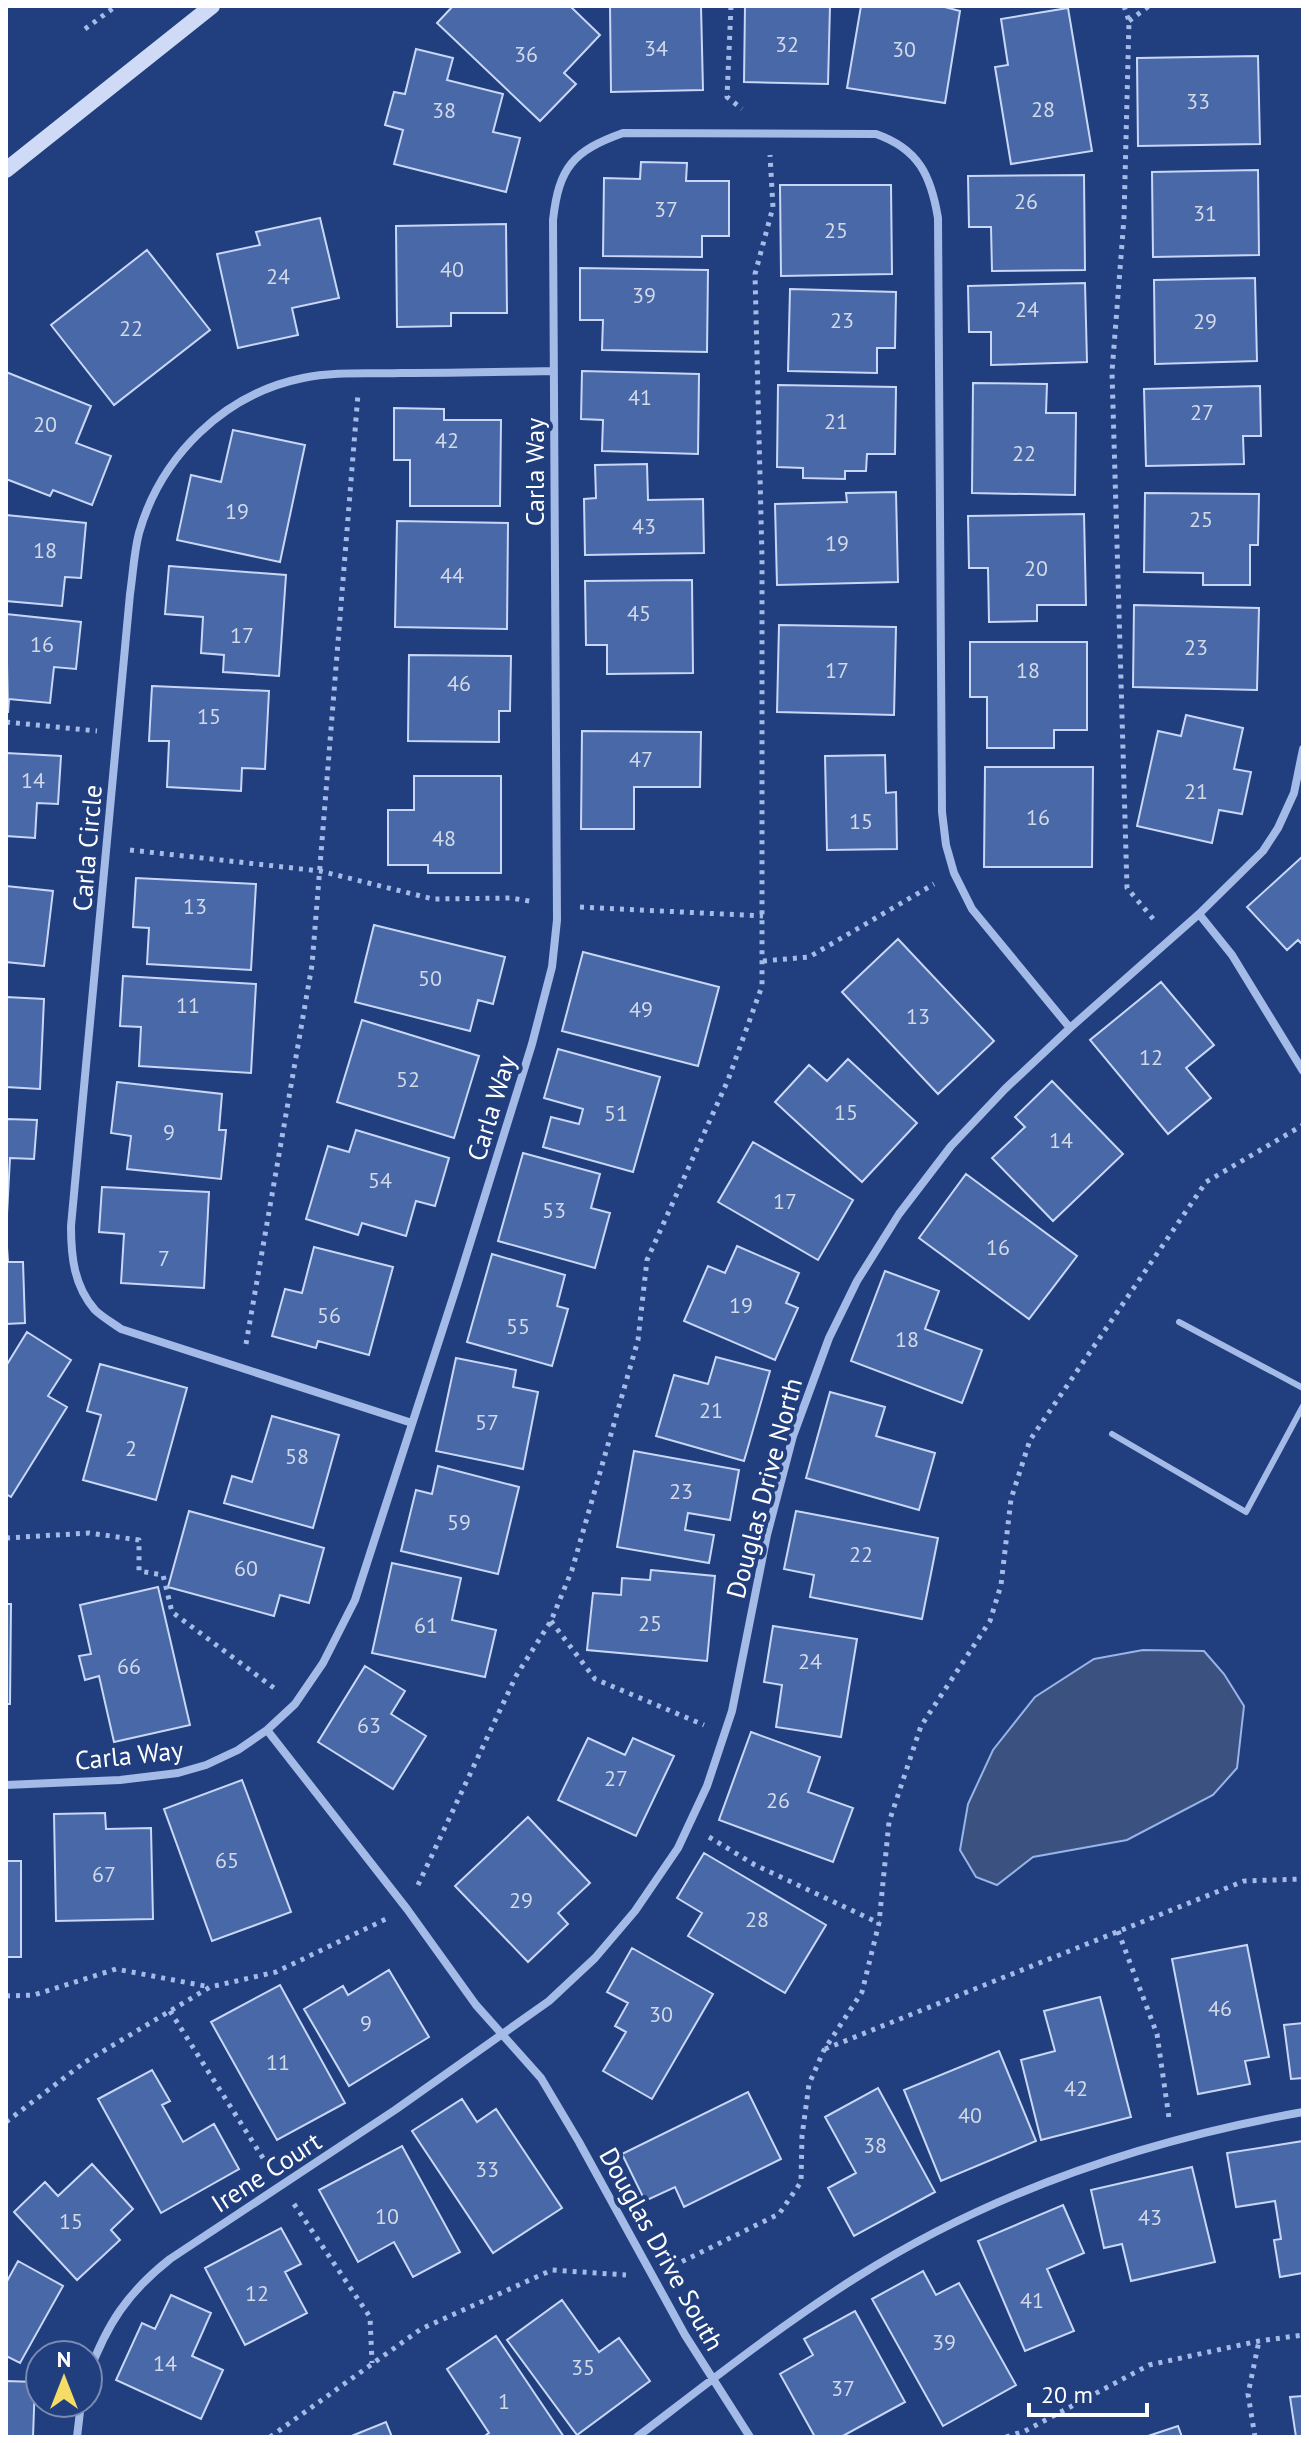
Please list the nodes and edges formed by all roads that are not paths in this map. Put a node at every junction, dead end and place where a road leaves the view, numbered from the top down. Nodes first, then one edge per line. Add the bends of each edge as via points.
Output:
1 (212, 6) edge
2 (6, 170) edge
3 (553, 371) junction
4 (1303, 749) edge
5 (1199, 914) junction
6 (1070, 1028) junction
7 (1303, 1071) edge
8 (1179, 1322) dead end
9 (1303, 1388) edge
10 (1303, 1406) edge
11 (412, 1423) junction
12 (1112, 1434) dead end
13 (267, 1730) junction
14 (6, 1785) edge
15 (502, 2035) junction
16 (1303, 2112) edge
17 (102, 2339) edge
18 (712, 2380) junction
19 (637, 2437) edge
20 (750, 2437) edge

1 - 2 street
3 - 6 street, Carla Way via 556,194 578,155 597,142 623,133 876,134 915,156 927,175 938,218 946,845 972,909
3 - 11 street, Carla Way via 557,906 552,967
3 - 11 street, Carla Circle via 305,378 244,400 203,428 155,490 138,535 130,594 71,1226 71,1259 79,1285 96,1311 121,1329
4 - 5 street, Douglas Drive North via 1294,793 1278,828 1263,851
5 - 6 street, Douglas Drive North
5 - 7 street via 1232,955
6 - 15 street, Douglas Drive North via 951,1146 899,1214 829,1338 793,1436 767,1535 732,1711 707,1786 678,1848 595,1958
8 - 9 lane
10 - 12 lane via 1246,1512
11 - 13 street, Carla Way via 355,1600 323,1663 295,1704
13 - 14 street, Carla Way via 238,1750 178,1773
13 - 15 street, Douglas Drive South
15 - 17 street, Irene Court via 170,2259 125,2301
15 - 18 street, Douglas Drive South via 541,2078
16 - 18 street, Douglas Drive South via 1144,2148 1044,2182 962,2219 839,2288
18 - 19 street
18 - 20 street

